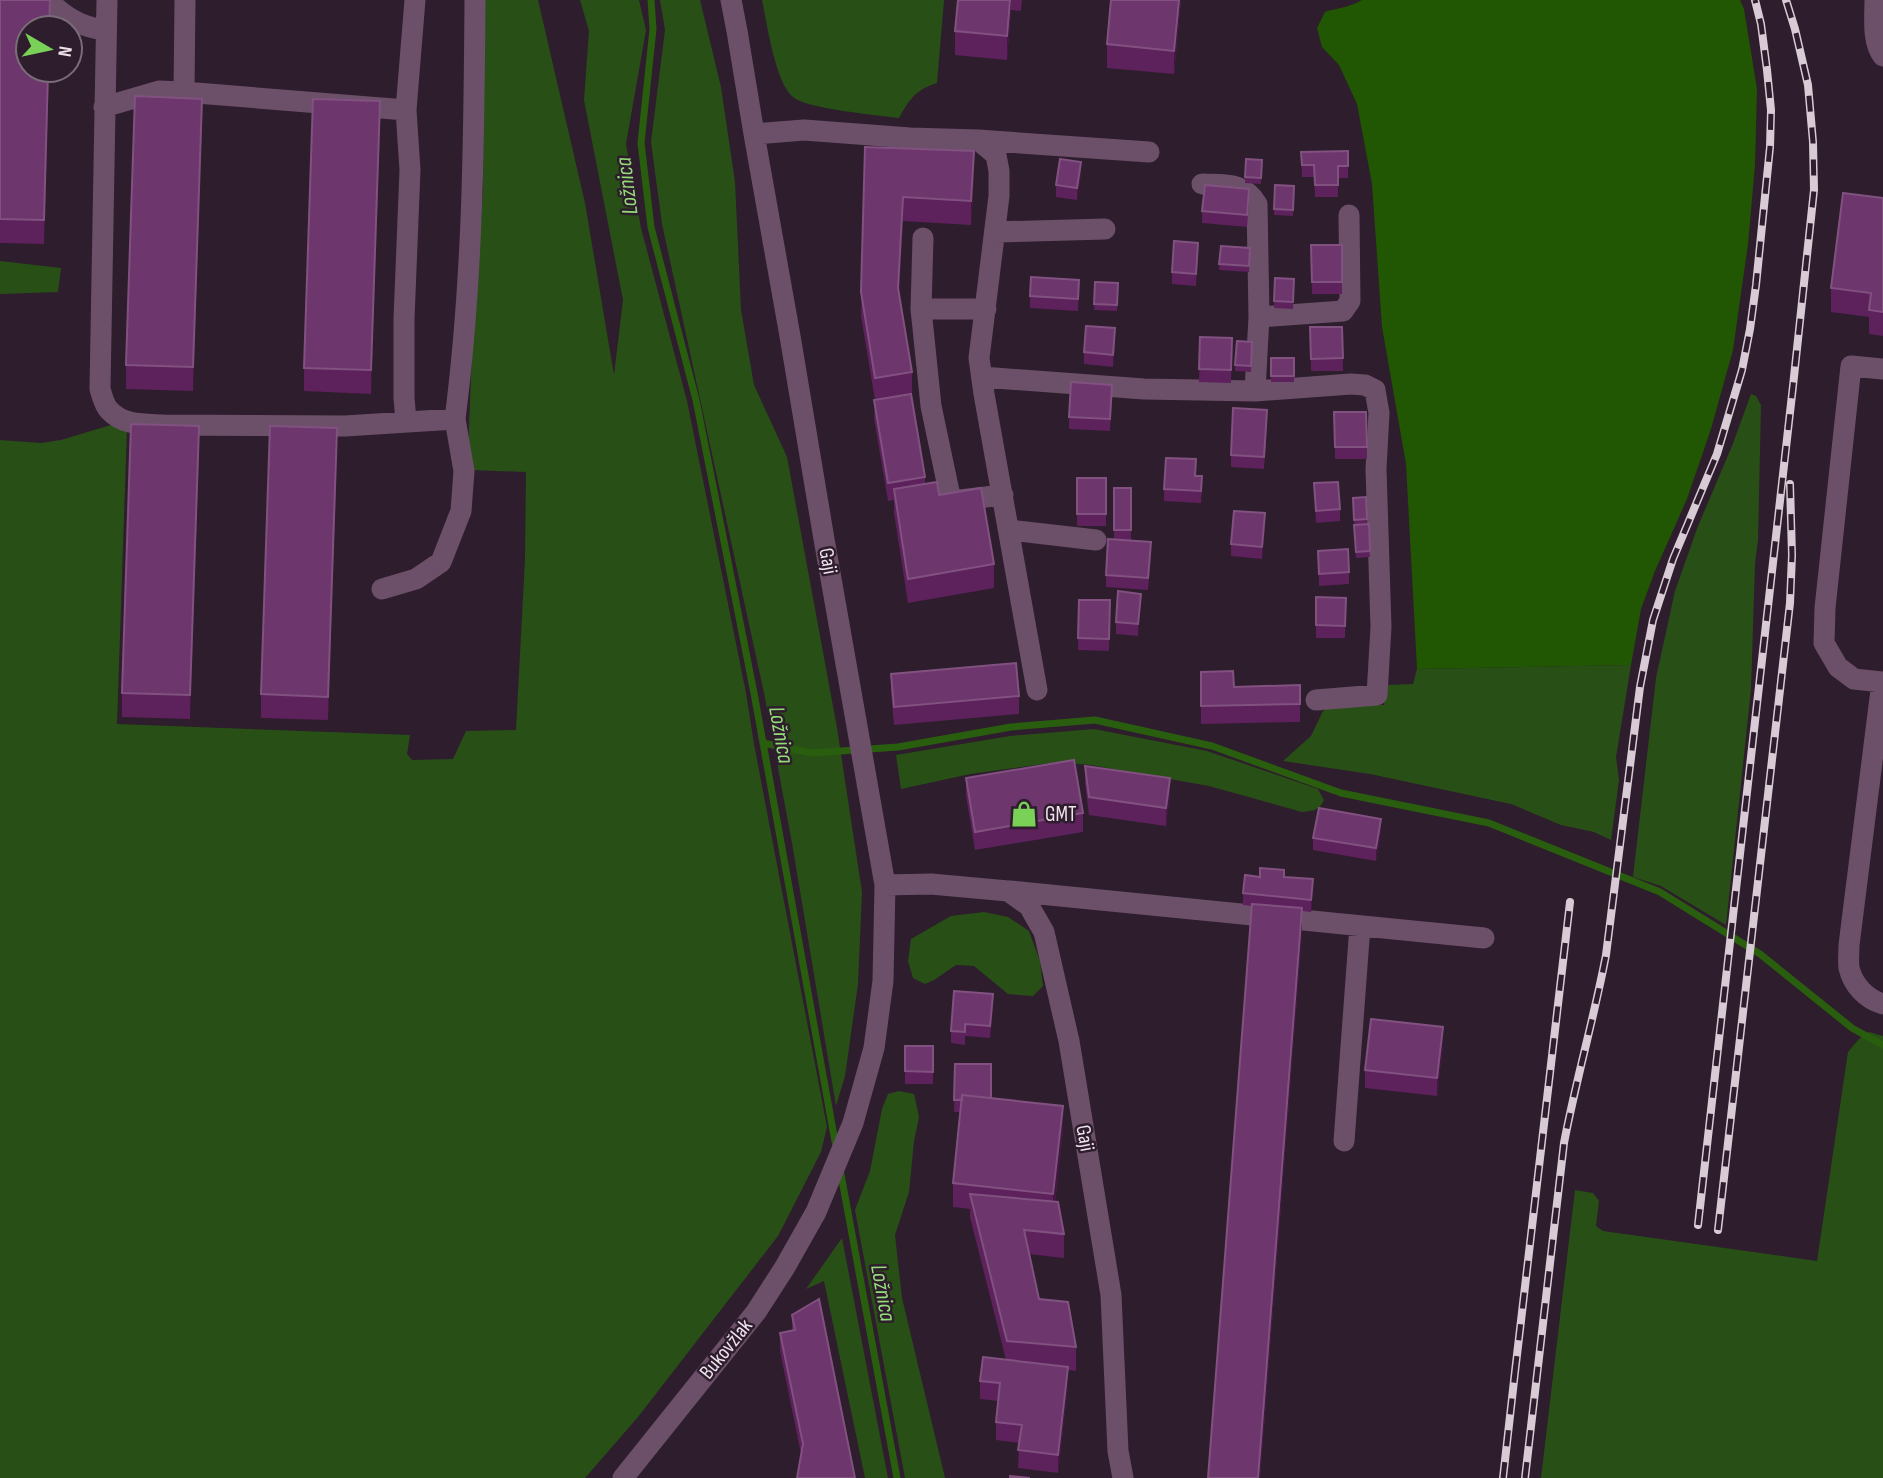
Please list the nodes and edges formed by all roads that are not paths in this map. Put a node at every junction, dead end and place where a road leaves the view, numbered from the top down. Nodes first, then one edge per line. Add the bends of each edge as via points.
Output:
1 (48, 0) edge
2 (107, 0) edge
3 (185, 0) edge
4 (415, 0) edge
5 (475, 0) edge
6 (731, 0) edge
7 (1875, 0) edge
8 (106, 30) junction
9 (1883, 56) edge
10 (184, 92) junction
11 (104, 107) junction
12 (406, 110) junction
13 (754, 134) junction
14 (978, 140) junction
15 (1149, 152) dead end
16 (1202, 184) edge
17 (1349, 215) dead end
18 (1105, 229) dead end
19 (995, 232) junction
20 (923, 238) dead end
21 (920, 309) junction
22 (986, 309) junction
23 (1259, 317) junction
24 (1883, 369) edge
25 (982, 377) junction
26 (1255, 391) junction
27 (456, 419) junction
28 (406, 421) junction
29 (1003, 495) junction
30 (1009, 530) junction
31 (1096, 540) dead end
32 (382, 589) dead end
33 (1882, 682) edge
34 (1037, 690) dead end
35 (1316, 700) dead end
36 (884, 885) junction
37 (1008, 891) junction
38 (1360, 926) junction
39 (1484, 938) dead end
40 (1883, 1004) edge
41 (853, 1123) joint
42 (1344, 1141) dead end
43 (623, 1478) edge
44 (1123, 1478) edge

1 - 8 street via 77,23
2 - 8 street
3 - 10 street
4 - 12 street
5 - 27 street via 474,180
6 - 13 street, Gaji
7 - 9 street via 1874,21
8 - 11 street
10 - 11 street via 159,91
10 - 12 street
11 - 28 street via 100,389 108,409 134,424 345,426
12 - 28 street via 411,170 404,319
13 - 14 street via 804,130
13 - 36 street, Gaji
14 - 15 street
14 - 19 street via 996,155 999,171
16 - 23 street via 1235,186 1251,193 1257,204
17 - 23 street via 1350,301 1343,311
18 - 19 street
19 - 22 street
20 - 21 street
21 - 22 street
21 - 29 street via 931,406 951,501
22 - 25 street via 979,358
23 - 26 street
24 - 33 street via 1851,366 1824,631 1824,643 1838,667 1854,679
25 - 26 street via 1144,389
25 - 29 street
26 - 35 street via 1351,384 1375,390 1381,627 1377,695
27 - 28 street
27 - 32 street via 464,471 461,511 441,562 416,579
29 - 30 street
30 - 31 street
30 - 34 street
33 - 40 street via 1849,968 1857,987
36 - 37 street
36 - 41 street, Gaji via 882,994 874,1048
37 - 38 street
37 - 44 street, Gaji via 1029,906 1044,932 1069,1041 1111,1295
38 - 39 street
38 - 42 street
41 - 43 street, Bukovžlak via 816,1212 756,1312

